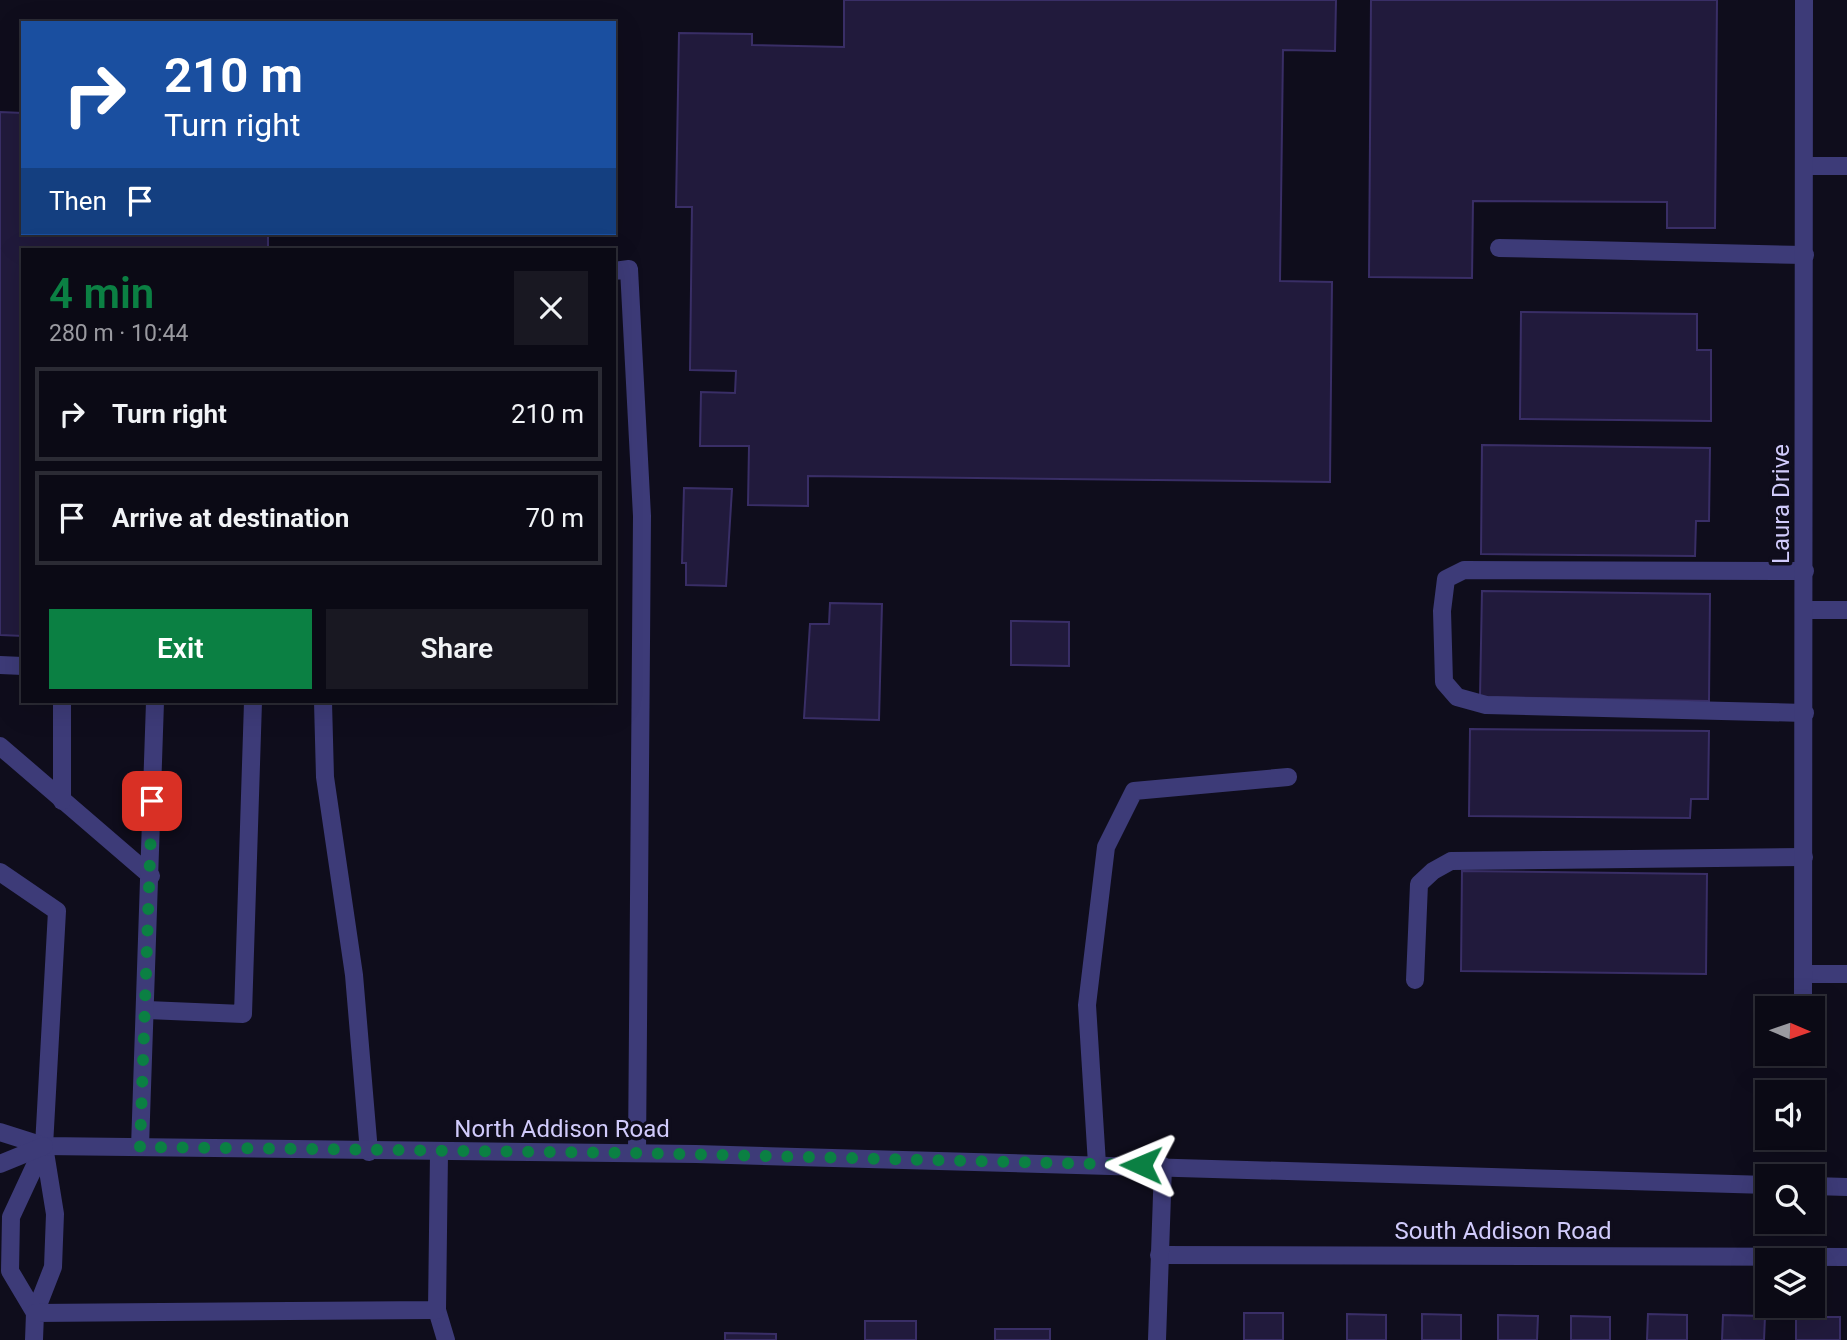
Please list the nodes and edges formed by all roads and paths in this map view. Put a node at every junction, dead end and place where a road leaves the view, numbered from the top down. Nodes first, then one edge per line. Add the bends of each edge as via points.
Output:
1 (1804, 0) edge
2 (1805, 166) junction
3 (1847, 166) edge
4 (1499, 248) dead end
5 (1805, 255) junction
6 (616, 271) edge
7 (1805, 571) junction
8 (1805, 610) junction
9 (1847, 610) edge
10 (0, 665) edge
11 (21, 666) edge
12 (62, 703) edge
13 (155, 703) edge
14 (253, 703) edge
15 (323, 703) edge
16 (1805, 713) junction
17 (0, 746) edge
18 (1288, 777) dead end
19 (62, 801) junction
20 (1804, 857) junction
21 (0, 872) edge
22 (151, 876) junction
23 (1803, 974) junction
24 (1847, 974) edge
25 (1415, 980) dead end
26 (1803, 996) edge
27 (147, 1010) junction
28 (0, 1132) edge
29 (44, 1146) junction
30 (140, 1147) junction
31 (369, 1152) junction
32 (439, 1153) junction
33 (637, 1153) junction
34 (0, 1164) edge
35 (1097, 1164) junction
36 (1163, 1166) junction
37 (1755, 1185) edge
38 (1825, 1186) edge
39 (1847, 1187) edge
40 (1159, 1255) junction
41 (1847, 1257) edge
42 (437, 1310) junction
43 (35, 1313) junction
44 (34, 1340) edge
45 (446, 1340) edge
46 (1157, 1340) edge

1 - 2 street, Laura Drive
2 - 3 street
2 - 5 street, Laura Drive
4 - 5 street
5 - 7 street, Laura Drive
6 - 33 street via 629,270 642,516
7 - 8 street, Laura Drive
7 - 16 street via 1464,570 1446,579 1442,611 1444,682 1457,697 1477,703
8 - 9 street
8 - 16 street, Laura Drive
10 - 11 street
12 - 19 street
13 - 22 street
14 - 27 street via 243,1014
15 - 31 street via 325,777 354,975
16 - 20 street, Laura Drive
17 - 19 street
18 - 35 street via 1134,791 1106,847 1087,1005
19 - 22 street
20 - 23 street, Laura Drive
20 - 25 street via 1451,861 1419,884
21 - 29 street via 57,911
22 - 27 street
23 - 24 street
23 - 26 street, Laura Drive
27 - 30 street
28 - 29 street, North Addison Road
29 - 30 street, North Addison Road
29 - 34 street, North Addison Road
29 - 43 street via 55,1214 53,1267
29 - 43 street via 10,1217 10,1271
30 - 31 street, North Addison Road
31 - 32 street, North Addison Road
32 - 33 street, North Addison Road
32 - 42 street
33 - 35 street, North Addison Road
35 - 36 street, North Addison Road
36 - 37 street
36 - 40 street
38 - 39 street
40 - 41 street, South Addison Road
40 - 46 street
42 - 43 street
42 - 45 street
43 - 44 street

